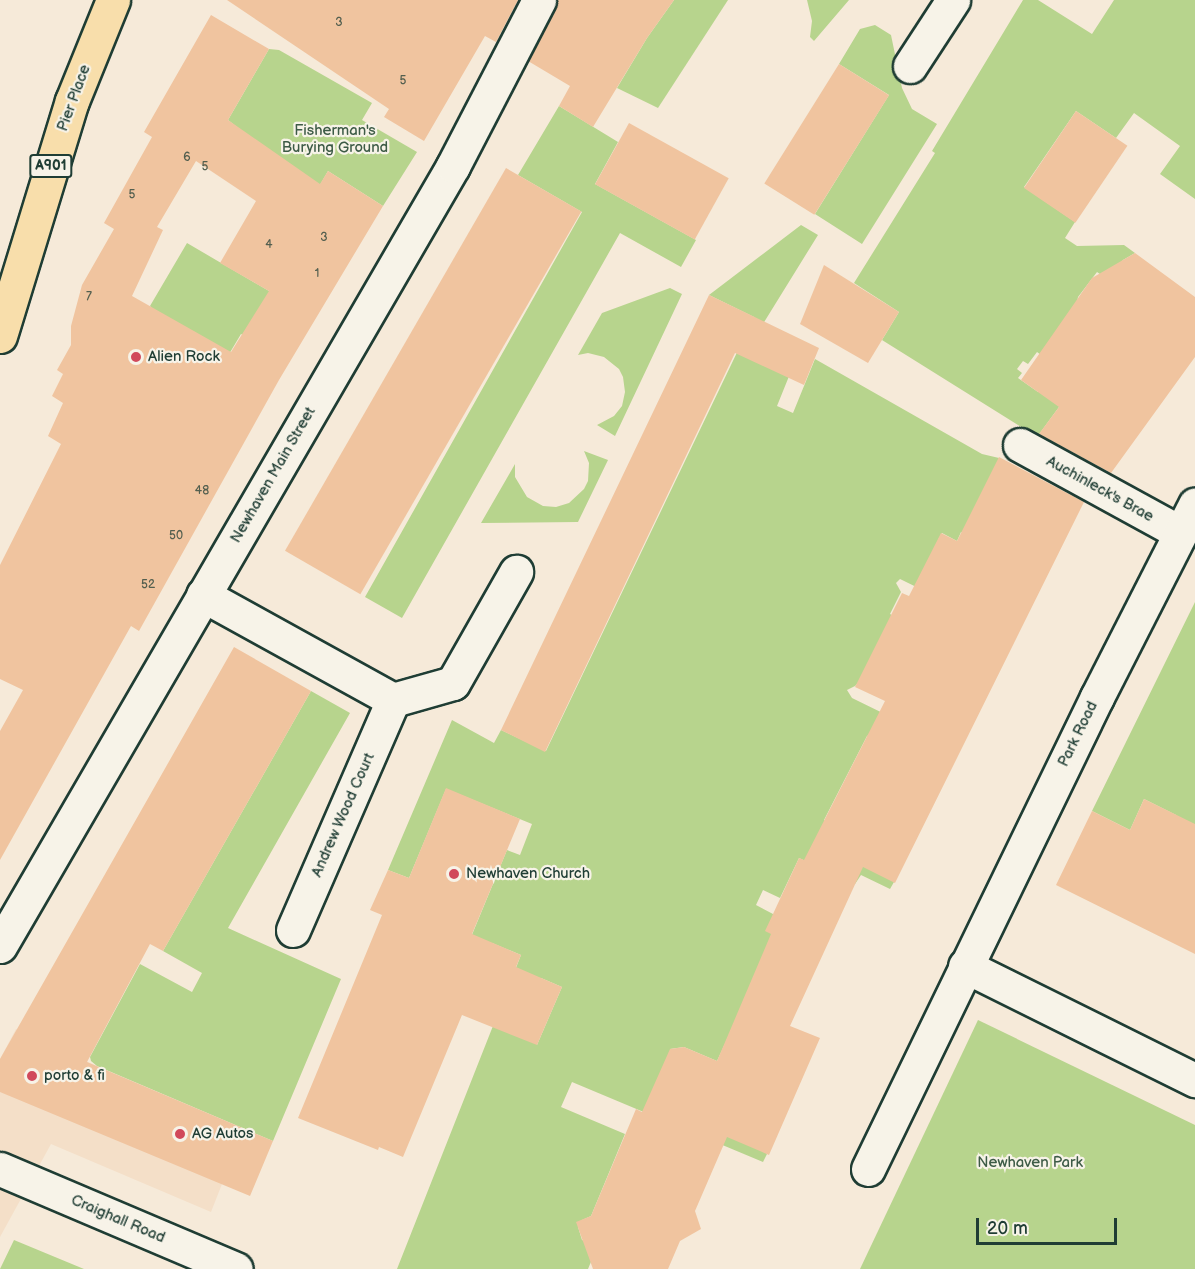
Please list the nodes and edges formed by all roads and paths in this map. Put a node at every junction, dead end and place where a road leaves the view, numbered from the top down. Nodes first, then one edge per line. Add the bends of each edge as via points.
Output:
1 (113, 0) edge
2 (539, 0) edge
3 (953, 0) edge
4 (910, 66) dead end
5 (0, 336) edge
6 (1020, 445) dead end
7 (1187, 518) edge
8 (516, 572) dead end
9 (203, 595) junction
10 (393, 700) junction
11 (293, 930) dead end
12 (0, 946) edge
13 (965, 966) junction
14 (1195, 1080) edge
15 (0, 1169) edge
16 (868, 1169) dead end
17 (236, 1269) edge

1 - 5 main road, Pier Place / A901 via 72,101
2 - 9 street, Newhaven Main Street via 453,166
3 - 4 street
6 - 7 street, Auchinleck's Brae
7 - 13 street, Park Road
8 - 10 street via 453,683
9 - 10 street
9 - 12 street, Newhaven Main Street
10 - 11 street, Andrew Wood Court
13 - 14 street
13 - 16 street, Park Road
15 - 17 street, Craighall Road

